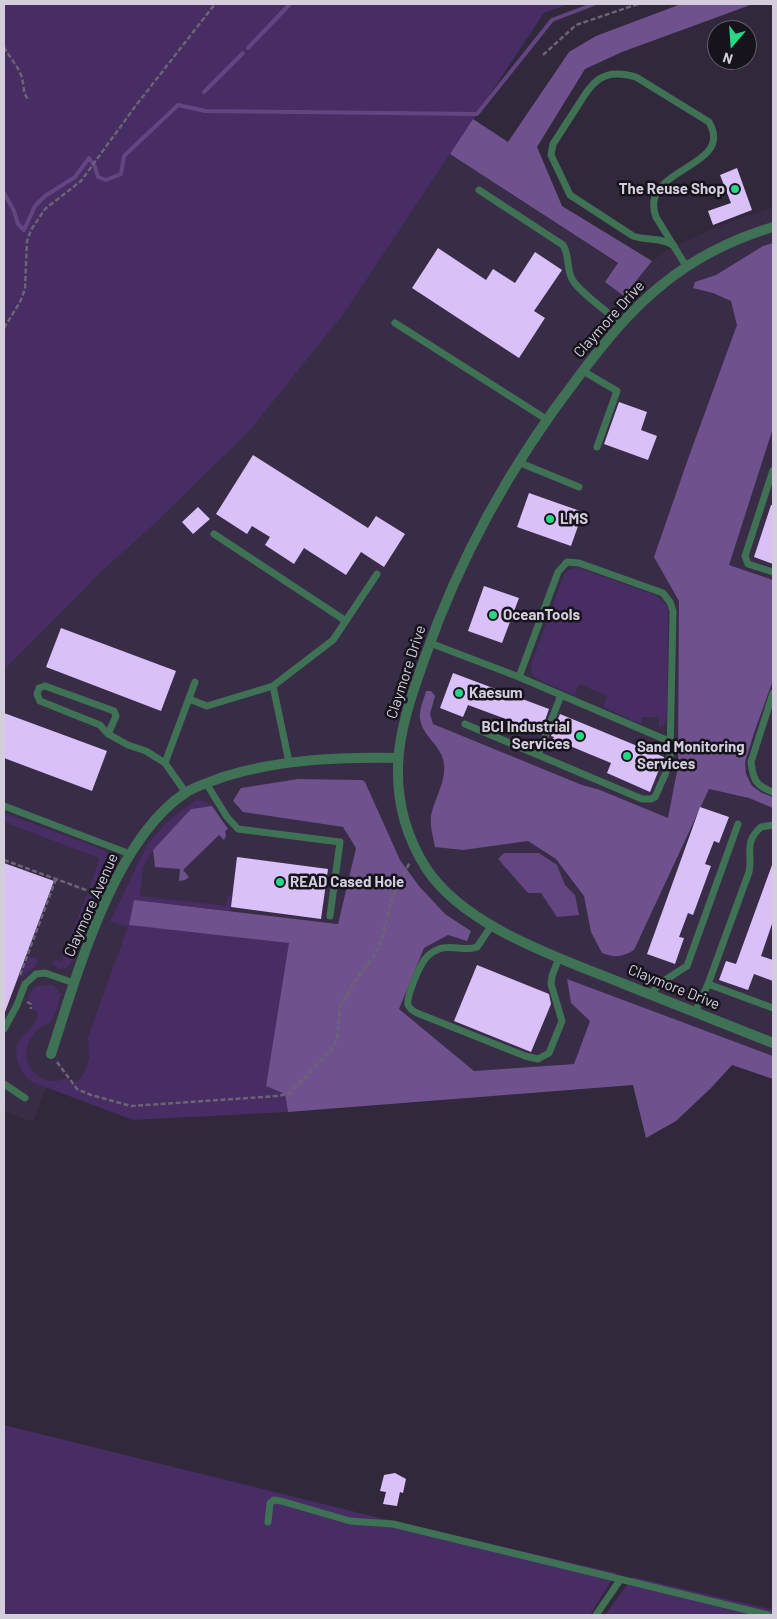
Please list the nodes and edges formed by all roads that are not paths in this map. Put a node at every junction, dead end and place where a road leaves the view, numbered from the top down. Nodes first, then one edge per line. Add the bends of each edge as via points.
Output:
1 (479, 190) dead end
2 (773, 227) edge
3 (674, 246) junction
4 (686, 266) junction
5 (395, 322) dead end
6 (622, 324) junction
7 (582, 371) junction
8 (546, 419) junction
9 (598, 446) dead end
10 (518, 462) junction
11 (773, 470) edge
12 (579, 487) dead end
13 (214, 534) dead end
14 (773, 572) edge
15 (377, 574) dead end
16 (346, 621) junction
17 (430, 643) junction
18 (519, 677) junction
19 (196, 682) dead end
20 (273, 686) junction
21 (773, 693) edge
22 (562, 695) junction
23 (189, 699) junction
24 (465, 724) dead end
25 (108, 734) junction
26 (671, 742) junction
27 (538, 755) junction
28 (398, 758) junction
29 (289, 762) junction
30 (165, 763) junction
31 (206, 783) junction
32 (186, 792) junction
33 (773, 792) edge
34 (4, 806) edge
35 (738, 824) dead end
36 (773, 825) edge
37 (130, 854) junction
38 (330, 916) dead end
39 (492, 925) junction
40 (559, 958) junction
41 (74, 983) junction
42 (708, 984) junction
43 (650, 994) junction
44 (773, 1008) edge
45 (695, 1012) junction
46 (4, 1027) edge
47 (773, 1043) edge
48 (51, 1054) road end
49 (4, 1084) edge
50 (25, 1098) dead end
51 (268, 1522) dead end
52 (620, 1580) junction
53 (596, 1615) edge
54 (768, 1615) edge

1 - 6 lane via 563,245 568,254 572,279
2 - 4 street, Claymore Drive via 732,241
3 - 3 lane via 659,239 633,236 574,199 566,190 551,154 553,144 590,85 600,78 612,74 636,78 709,122 714,131 710,150 664,183 653,200 656,217
3 - 4 lane
4 - 6 street, Claymore Drive via 651,294
5 - 8 lane
6 - 7 street, Claymore Drive
7 - 8 street, Claymore Drive
7 - 9 lane via 617,391
8 - 10 street, Claymore Drive
10 - 12 lane
10 - 17 street, Claymore Drive via 464,560
11 - 14 lane via 745,556 748,564
13 - 16 lane
15 - 16 lane
16 - 20 lane via 333,640
17 - 18 lane
17 - 28 street, Claymore Drive via 410,705
18 - 22 lane
18 - 26 lane via 563,565 579,563 657,590 668,597 673,611
19 - 23 lane
20 - 23 lane via 207,706
20 - 29 lane
21 - 33 lane via 751,762 756,782
22 - 26 lane
22 - 27 lane
23 - 30 lane
24 - 27 lane
25 - 25 lane via 100,724 40,701 39,688 45,686 114,711 116,716
25 - 30 lane
26 - 27 lane via 668,765 657,794 651,799 642,799
28 - 29 street, Claymore Avenue via 339,757
28 - 39 street, Claymore Drive via 402,810 418,854 448,894
29 - 31 street, Claymore Avenue via 250,768
30 - 32 lane
31 - 32 street, Claymore Avenue
31 - 38 lane via 238,829 340,842
32 - 37 street, Claymore Avenue via 151,823
34 - 37 lane
35 - 43 lane via 687,966
36 - 42 lane via 762,827 751,842 749,872
37 - 41 street, Claymore Avenue via 108,898
39 - 40 street, Claymore Drive
39 - 40 lane via 477,947 445,947 425,958 408,996 410,1008 538,1059 549,1053 562,1021 551,984
40 - 43 street, Claymore Drive
41 - 46 lane via 40,973 28,981
41 - 48 street, Claymore Avenue
42 - 44 lane
42 - 45 lane
43 - 45 street, Claymore Drive
45 - 47 street, Claymore Drive
49 - 50 lane
51 - 52 lane via 270,1503 281,1501 350,1521 393,1524
52 - 53 lane
52 - 54 lane

